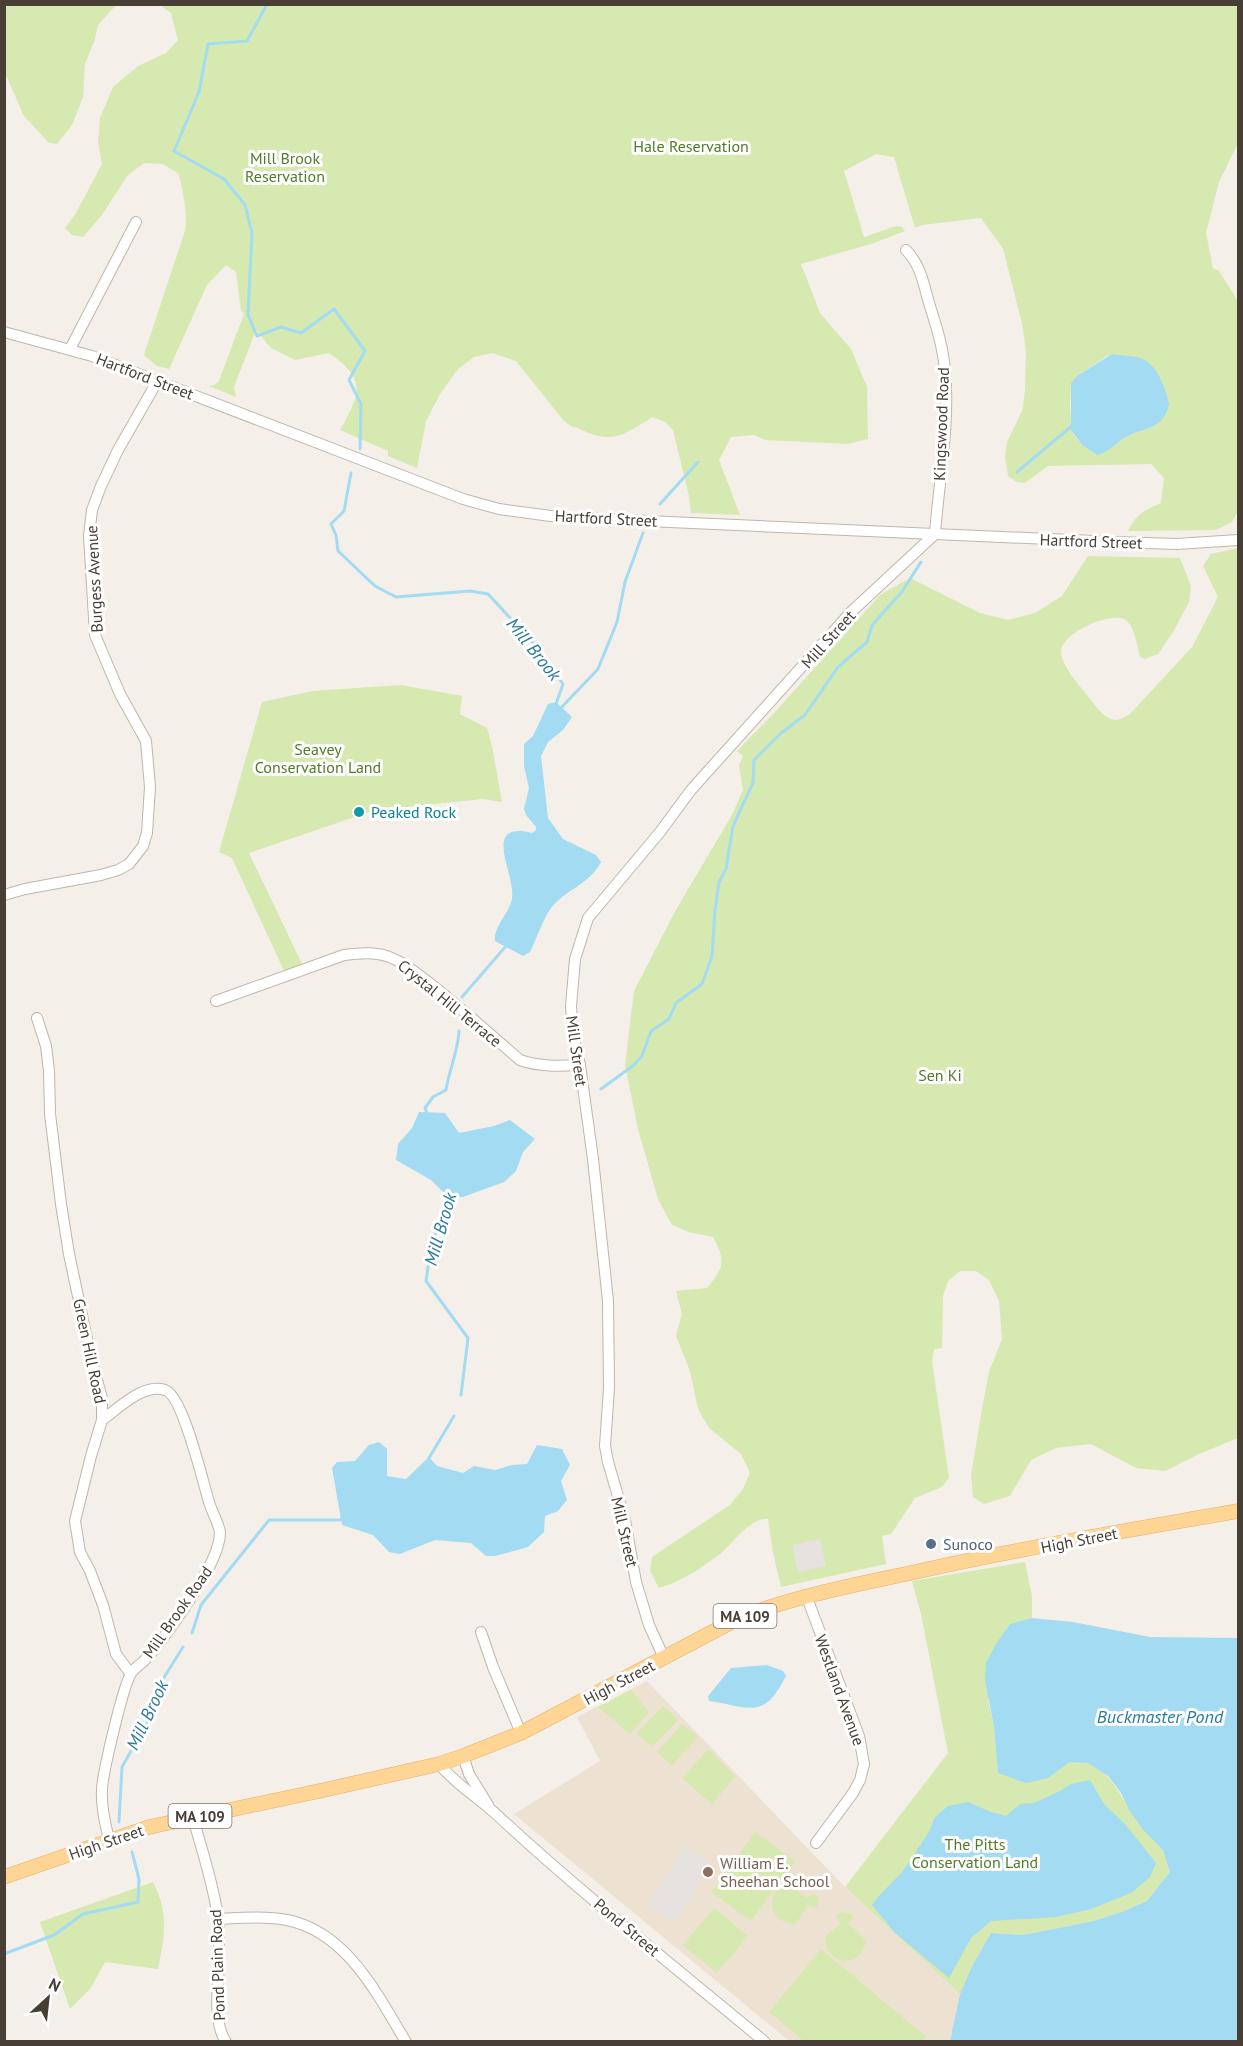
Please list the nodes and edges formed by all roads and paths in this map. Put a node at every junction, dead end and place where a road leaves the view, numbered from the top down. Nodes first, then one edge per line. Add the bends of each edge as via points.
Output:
1 (136, 222) dead end
2 (906, 250) dead end
3 (4, 332) edge
4 (70, 349) junction
5 (158, 380) junction
6 (935, 534) junction
7 (1239, 540) edge
8 (4, 895) edge
9 (216, 1001) dead end
10 (37, 1018) dead end
11 (580, 1065) junction
12 (102, 1420) junction
13 (1239, 1511) edge
14 (806, 1595) junction
15 (481, 1632) dead end
16 (664, 1658) junction
17 (130, 1673) junction
18 (521, 1733) junction
19 (463, 1756) junction
20 (439, 1764) junction
21 (492, 1810) junction
22 (193, 1818) junction
23 (109, 1839) junction
24 (816, 1843) dead end
25 (4, 1877) edge
26 (218, 1919) junction
27 (226, 2042) edge
28 (406, 2042) edge
29 (765, 2042) edge

1 - 4 street
2 - 6 street, Kingswood Road via 920,272 945,369 944,437
3 - 4 street, Hartford Street
4 - 5 street, Hartford Street
5 - 6 street, Hartford Street via 430,487 499,509 558,517
5 - 8 street, Burgess Avenue via 101,486 92,510 89,536 95,635 120,694 146,741 150,787 147,833 143,846 129,864 117,870
6 - 7 street, Hartford Street via 1177,544
6 - 11 street, Mill Street via 850,613 691,790 588,918 575,959 571,1006
9 - 11 street, Crystal Hill Terrace via 344,955 375,954 410,968 520,1060 532,1065
10 - 12 street, Green Hill Road via 46,1046 61,1204 102,1398
11 - 16 street, Mill Street via 608,1301 610,1356 605,1446 625,1520 636,1582
12 - 17 street, Green Hill Road via 75,1521 80,1552 103,1605 116,1654
12 - 17 street, Mill Brook Road via 151,1389 173,1395 184,1417 220,1532 213,1560 193,1593 145,1660
13 - 14 main road, High Street / MA 109 via 977,1558
14 - 16 main road, High Street / MA 109 via 739,1618
14 - 24 street, Westland Avenue via 860,1736 864,1764 861,1780
15 - 18 street
16 - 18 main road, High Street / MA 109
17 - 23 street, Mill Brook Road via 101,1789
18 - 19 main road, High Street / MA 109
19 - 20 main road, High Street / MA 109
19 - 21 street, Pond Street via 469,1774
20 - 21 street, Pond Street via 462,1788
20 - 22 main road, High Street / MA 109
21 - 29 street, Pond Street
22 - 23 main road, High Street / MA 109
22 - 26 street, Pond Plain Road
23 - 25 main road, High Street / MA 109
26 - 27 street, Pond Plain Road via 218,2023
26 - 28 street via 268,1918 318,1931 356,1964

